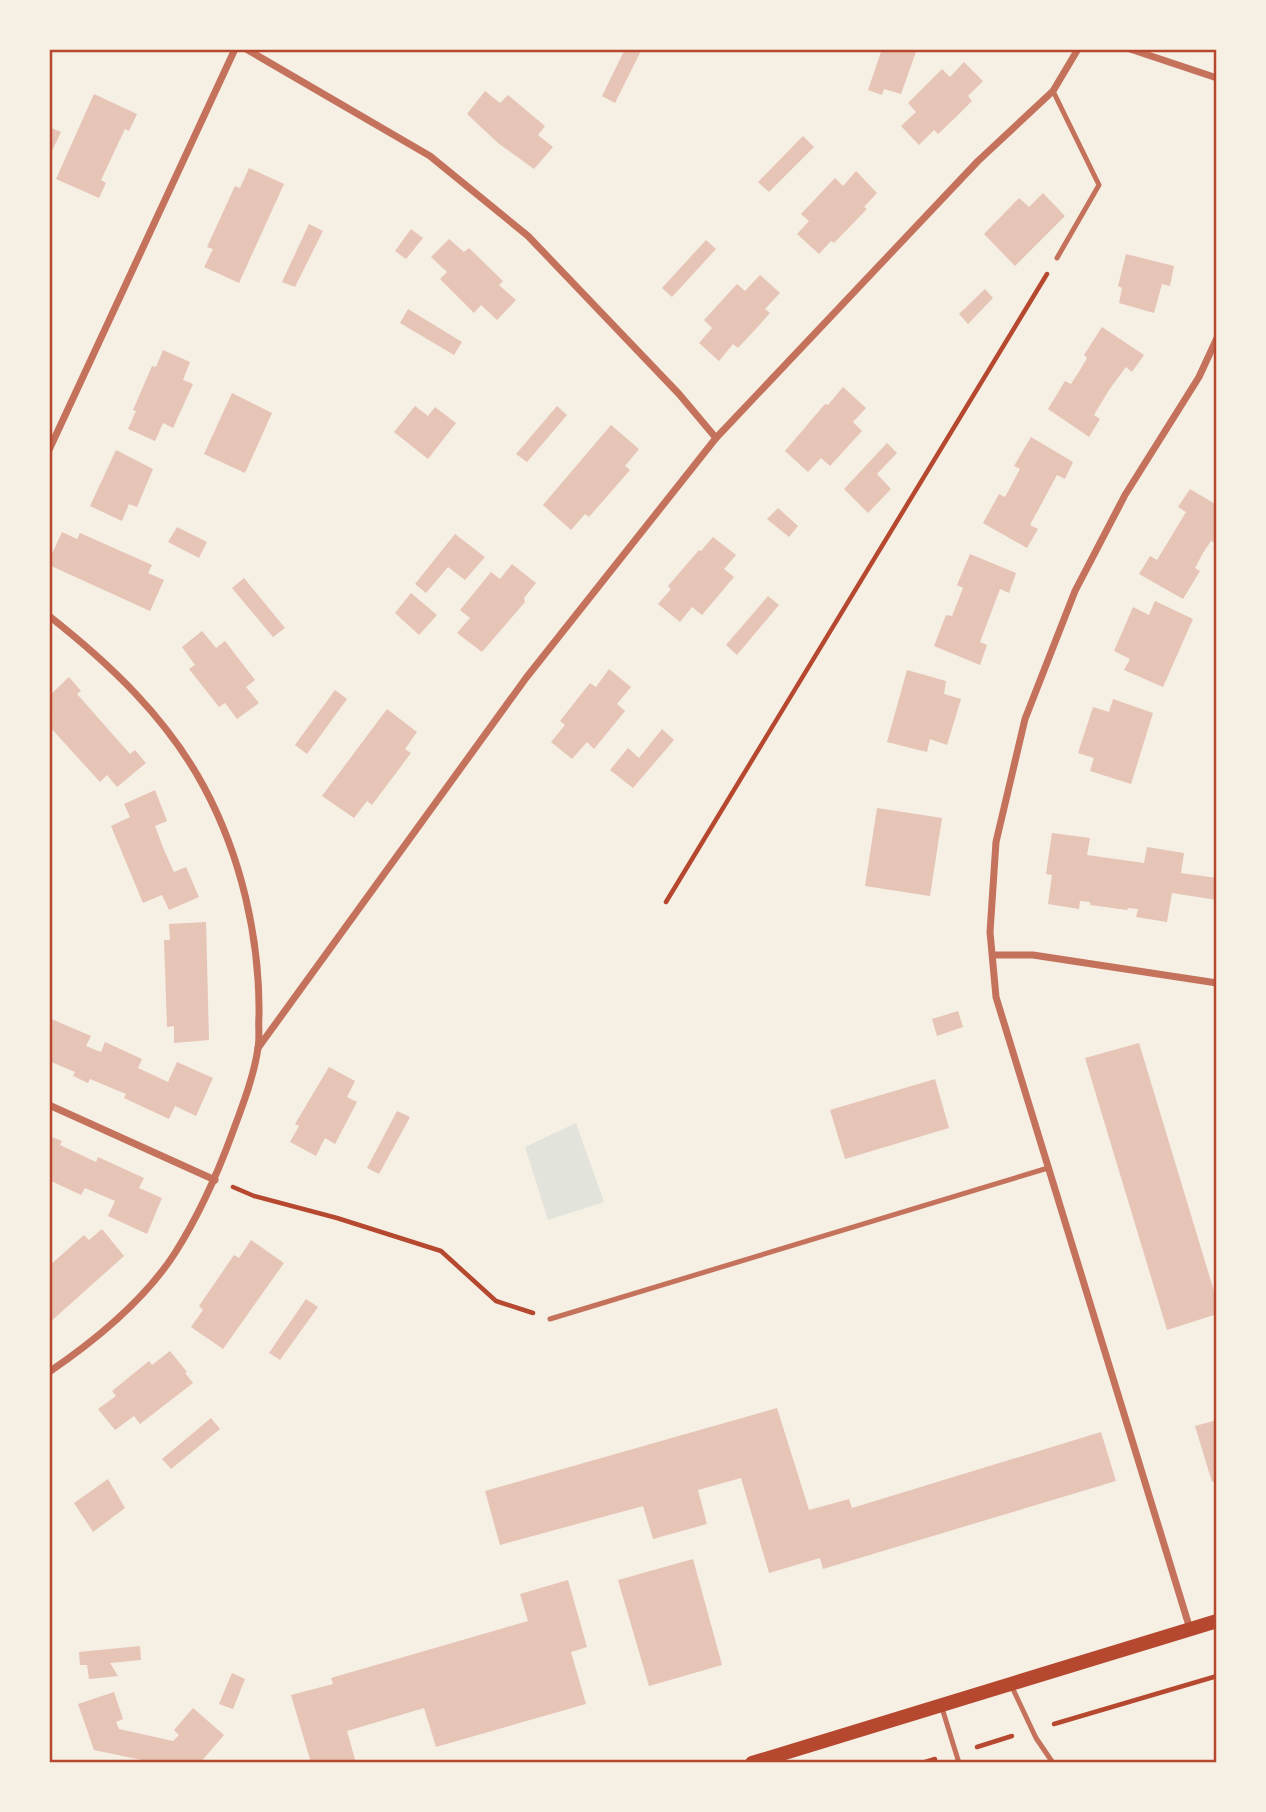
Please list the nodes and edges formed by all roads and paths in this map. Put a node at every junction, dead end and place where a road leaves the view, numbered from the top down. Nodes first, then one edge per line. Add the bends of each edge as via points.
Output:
1 (235, 49) edge
2 (246, 49) edge
3 (1078, 49) edge
4 (1130, 49) edge
5 (1217, 78) edge
6 (1053, 91) junction
7 (1057, 258) joint
8 (1217, 338) edge
9 (716, 439) junction
10 (49, 450) edge
11 (49, 616) edge
12 (666, 902) dead end
13 (993, 955) junction
14 (1217, 983) edge
15 (258, 1048) junction
16 (49, 1105) edge
17 (1048, 1168) junction
18 (215, 1180) junction
19 (550, 1319) joint
20 (49, 1372) edge
21 (1217, 1620) edge
22 (1190, 1629) junction
23 (1217, 1676) edge
24 (1011, 1684) junction
25 (941, 1705) junction
26 (1032, 1730) junction
27 (956, 1753) junction
28 (752, 1763) edge
29 (922, 1763) edge
30 (959, 1763) edge
31 (1053, 1763) edge

1 - 10 street
2 - 9 street via 430,156 528,236
3 - 6 street
4 - 5 street
6 - 7 lane via 1099,185
6 - 9 street via 978,161
7 - 12 path
8 - 13 street via 1075,591 1025,719 996,842 990,932
9 - 15 street via 526,678
11 - 15 street via 138,695 204,786 242,882 259,982
13 - 14 street via 1033,955
13 - 17 street via 996,997
15 - 18 street
16 - 18 street
17 - 19 lane
17 - 22 street
18 - 19 path via 254,1196 441,1251 496,1301
18 - 20 street via 174,1254 135,1301
21 - 22 main road
22 - 24 main road
23 - 26 path
24 - 25 main road
24 - 26 lane
25 - 27 lane
25 - 28 main road
26 - 27 path
26 - 31 lane
27 - 29 path
27 - 30 lane

